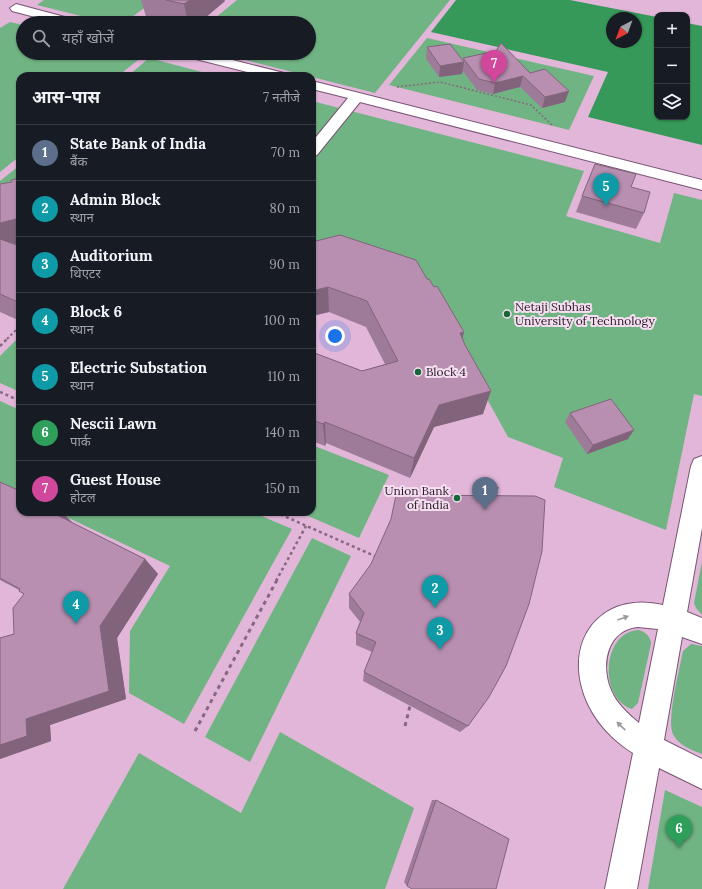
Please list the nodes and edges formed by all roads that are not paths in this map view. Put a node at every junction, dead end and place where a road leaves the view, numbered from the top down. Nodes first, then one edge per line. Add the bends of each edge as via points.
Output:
1 (29, 0) edge
2 (33, 16) edge
3 (216, 60) edge
4 (263, 72) edge
5 (316, 85) edge
6 (358, 96) junction
7 (316, 147) edge
8 (702, 185) edge
9 (702, 466) edge
10 (672, 621) junction
11 (702, 631) edge
12 (647, 746) junction
13 (702, 774) edge
14 (620, 889) edge

1 - 2 lane via 10,12
3 - 4 lane
5 - 6 lane
6 - 7 lane
6 - 8 lane
9 - 10 lane
10 - 11 lane
10 - 12 lane
12 -> 10 lane via 621,726 607,710 594,684 592,658 602,634 619,618 638,614
12 - 13 lane
12 - 14 lane

